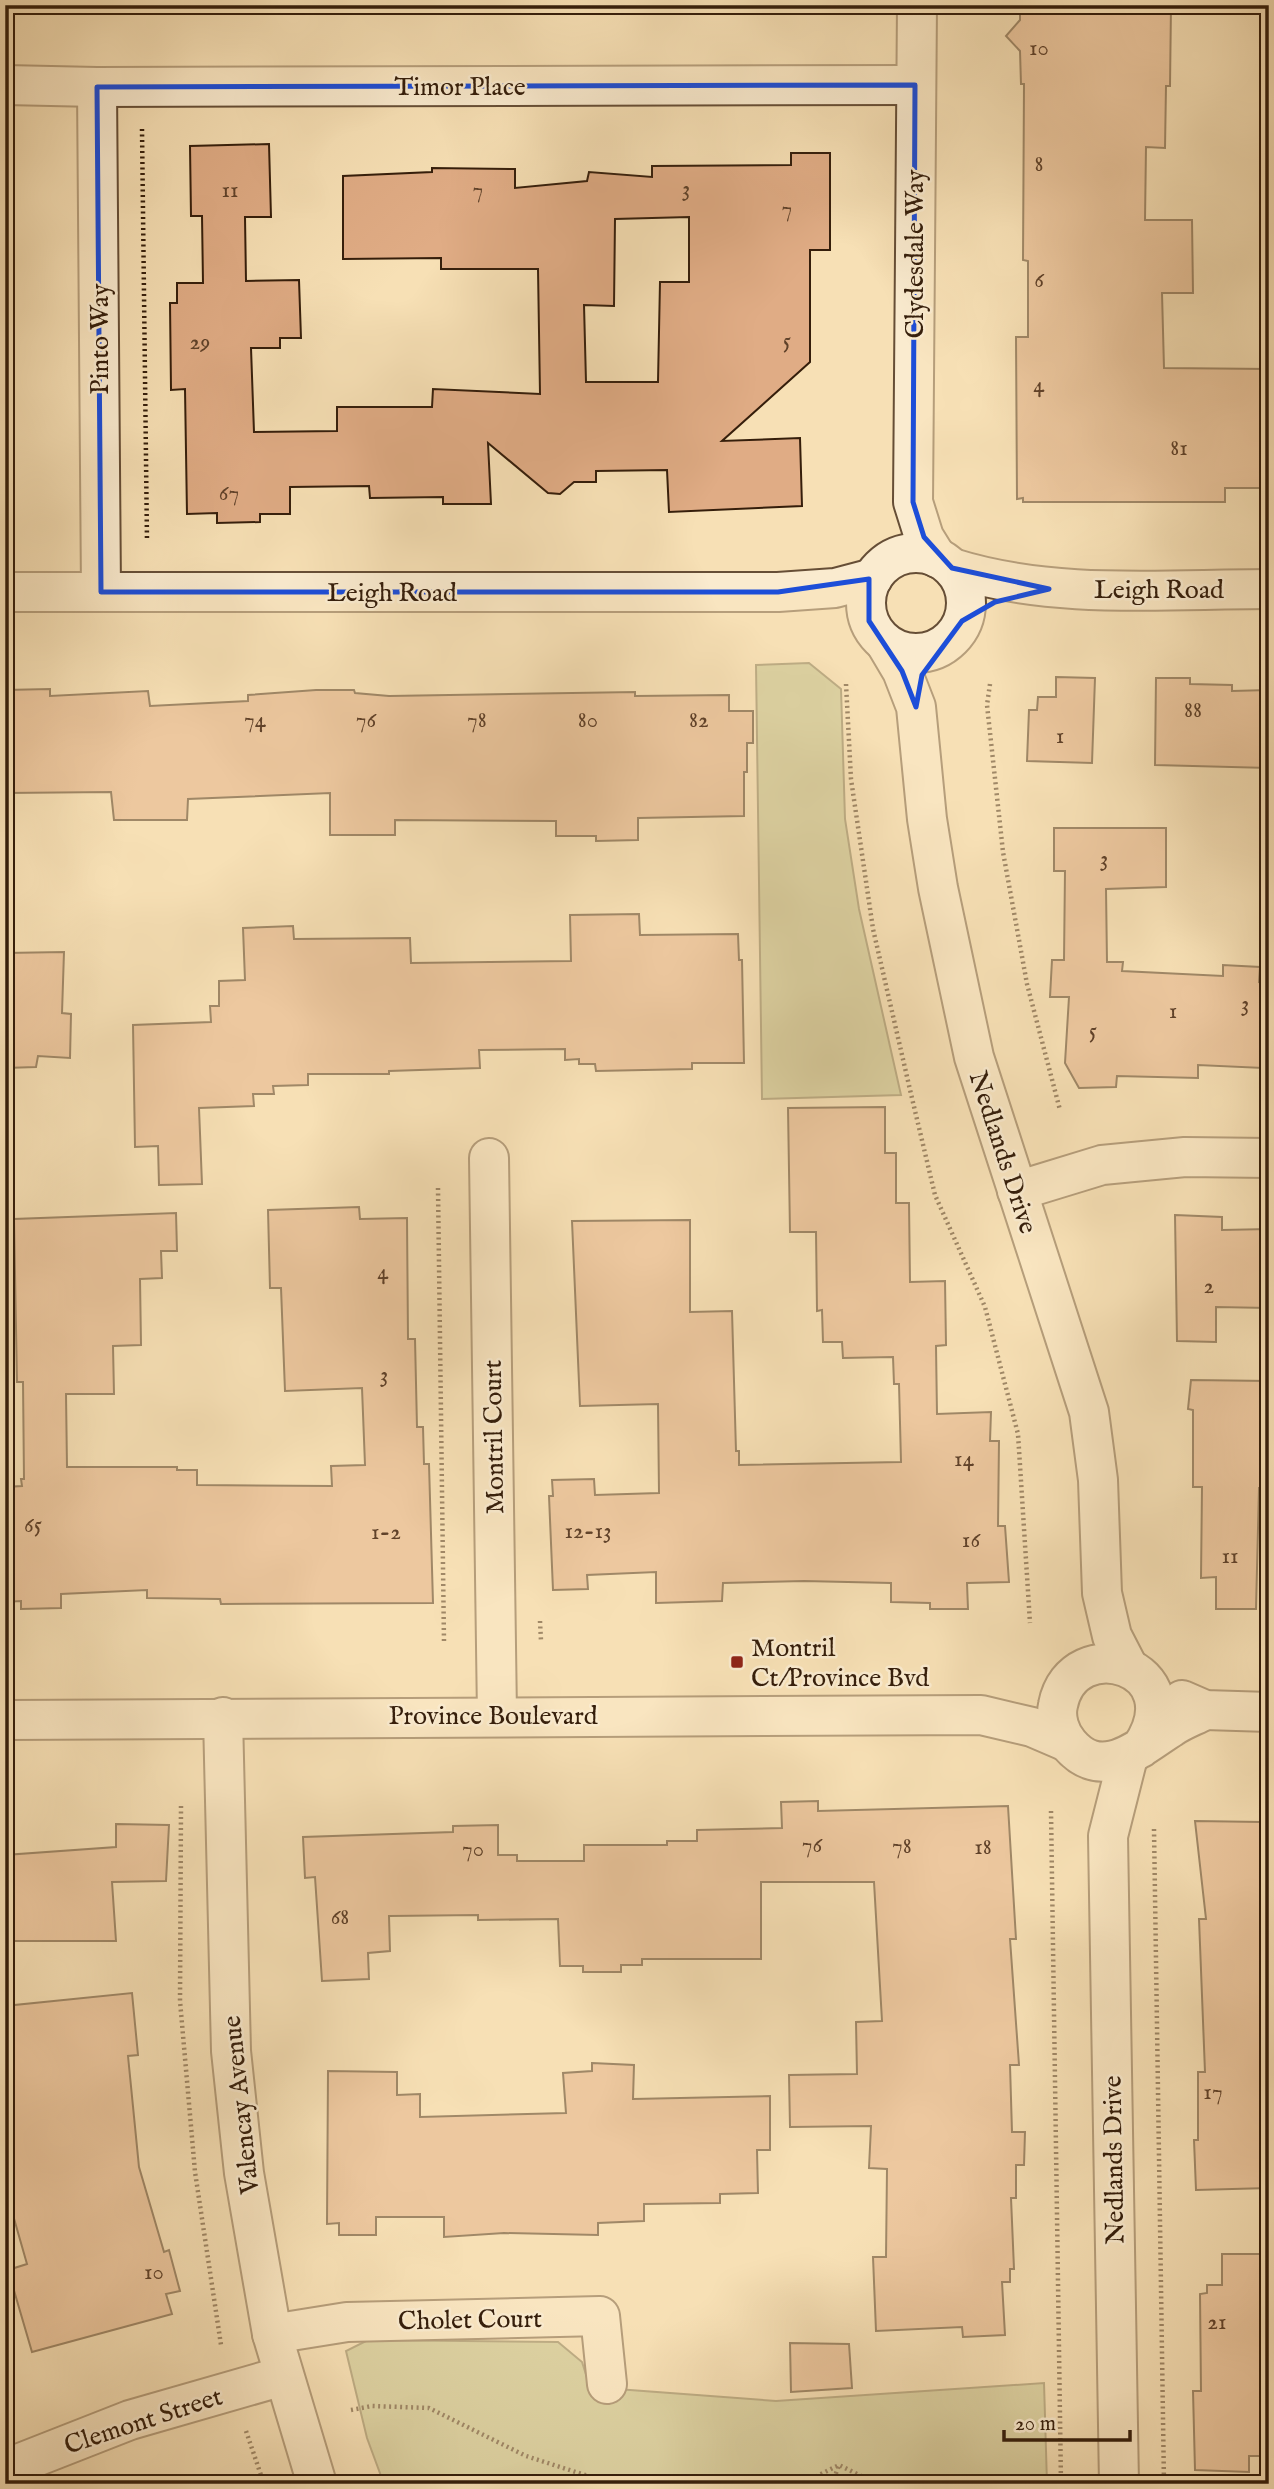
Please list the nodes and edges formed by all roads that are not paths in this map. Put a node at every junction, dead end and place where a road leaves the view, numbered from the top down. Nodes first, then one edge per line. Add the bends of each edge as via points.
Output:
1 (917, 5) edge
2 (5, 85) edge
3 (915, 85) junction
4 (97, 87) junction
5 (913, 502) junction
6 (944, 563) junction
7 (878, 572) junction
8 (1049, 589) junction
9 (1269, 589) edge
10 (5, 592) edge
11 (101, 592) junction
12 (778, 592) junction
13 (950, 635) junction
14 (881, 639) junction
15 (916, 708) junction
16 (489, 1158) dead end
17 (1269, 1158) edge
18 (1017, 1191) junction
19 (1102, 1593) junction
20 (1135, 1672) junction
21 (1068, 1683) junction
22 (1205, 1710) junction
23 (1269, 1712) edge
24 (981, 1714) junction
25 (498, 1715) junction
26 (223, 1717) junction
27 (5, 1720) edge
28 (1072, 1747) junction
29 (1135, 1753) junction
30 (1108, 1836) junction
31 (272, 2334) junction
32 (283, 2376) junction
33 (607, 2384) dead end
34 (5, 2469) edge
35 (317, 2484) edge
36 (1119, 2484) edge

1 - 3 street, Clydesdale Way
2 - 4 street, Timor Place
3 - 4 street, Timor Place
3 - 5 street, Clydesdale Way
4 - 11 street, Pinto Way
5 - 6 street, Clydesdale Way via 924,537
5 - 7 street, Clydesdale Way via 901,540
6 - 7 street via 909,554
6 - 8 street, Leigh Road via 993,581
6 - 13 street, Clydesdale Way via 965,593
7 - 12 street, Leigh Road via 835,587
7 - 14 street, Clydesdale Way via 866,606
8 - 9 street, Leigh Road
8 - 13 street, Leigh Road via 995,602
10 - 11 street, Leigh Road
11 - 12 street, Leigh Road
12 - 14 street, Leigh Road via 838,613
13 - 14 street via 911,653
13 - 15 street, Clydesdale Way via 922,675
14 - 15 street, Clydesdale Way via 902,671
15 - 18 street, Nedlands Drive via 927,818 950,957 974,1057
16 - 25 street, Montril Court
17 - 18 street via 1185,1157 1102,1165
18 - 19 street, Nedlands Drive via 1089,1412 1098,1480
19 - 20 street via 1112,1636
19 - 21 street via 1092,1637
20 - 21 street, Province Boulevard via 1114,1663 1092,1665
20 - 22 street, Province Boulevard
20 - 29 street via 1153,1694 1157,1712 1154,1730
21 - 24 street, Province Boulevard
21 - 28 street via 1057,1707 1058,1724
22 - 23 street, Province Boulevard
22 - 29 street, Province Boulevard
24 - 25 street, Province Boulevard
24 - 28 street, Province Boulevard via 1032,1727
25 - 26 street, Province Boulevard
26 - 27 street, Province Boulevard
26 - 31 street, Valencay Avenue via 231,2051 244,2173
28 - 29 street, Province Boulevard via 1089,1759 1108,1762
28 - 30 street via 1092,1785
29 - 30 street via 1117,1790
30 - 36 street, Nedlands Drive
31 - 32 street, Valencay Avenue
31 - 33 street, Cholet Court via 347,2322 600,2316
32 - 34 street, Clemont Street via 130,2420
32 - 35 street, Valencay Avenue

